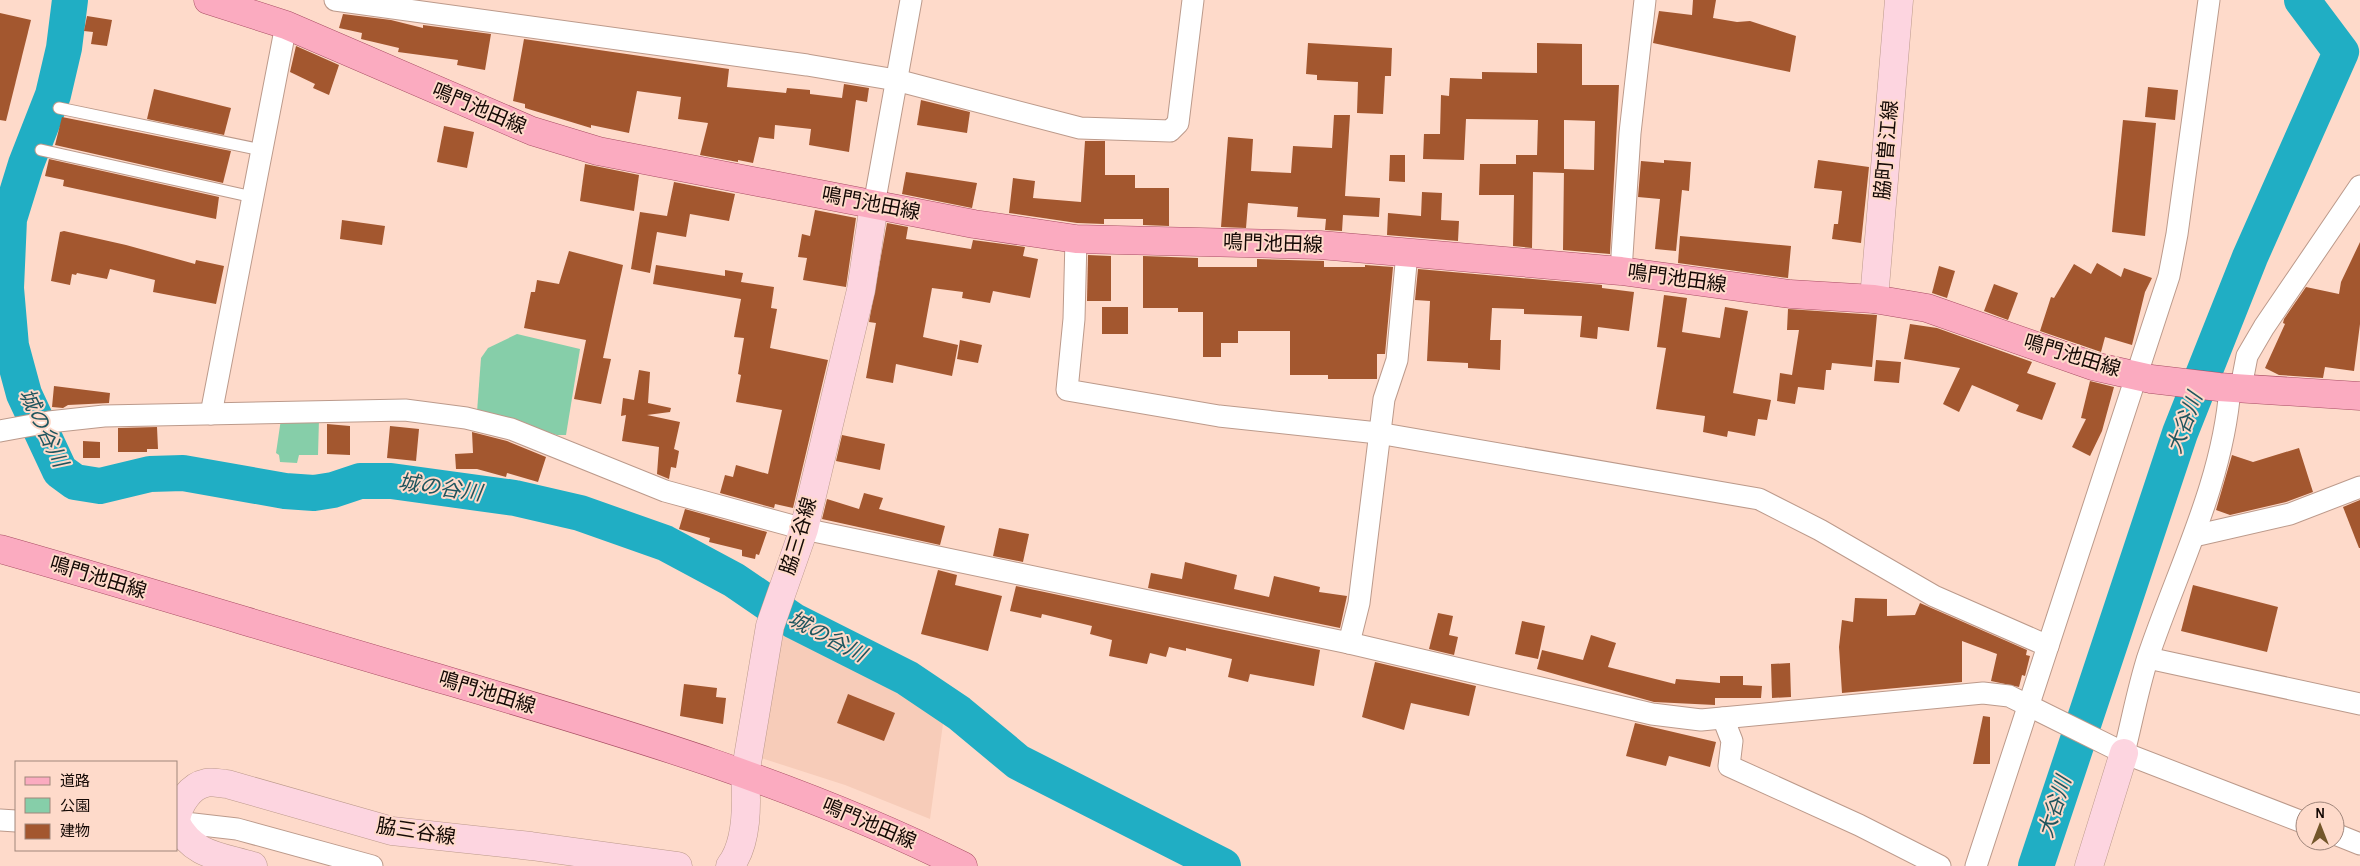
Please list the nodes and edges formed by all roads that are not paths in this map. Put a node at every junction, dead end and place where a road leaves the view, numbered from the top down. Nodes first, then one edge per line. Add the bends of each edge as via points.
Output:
1 (208, 0) edge
2 (335, 0) edge
3 (911, 0) edge
4 (1193, 0) edge
5 (1645, 0) edge
6 (1899, 0) edge
7 (2209, 0) edge
8 (236, 4) edge
9 (286, 25) junction
10 (896, 80) junction
11 (59, 108) dead end
12 (41, 150) dead end
13 (262, 150) junction
14 (2360, 186) edge
15 (253, 197) junction
16 (874, 205) junction
17 (1076, 239) junction
18 (1407, 253) junction
19 (1621, 271) junction
20 (1874, 299) junction
21 (2144, 377) junction
22 (2230, 387) junction
23 (2360, 396) edge
24 (212, 414) junction
25 (0, 431) edge
26 (1378, 433) junction
27 (2360, 487) edge
28 (804, 529) junction
29 (2194, 536) junction
30 (0, 549) edge
31 (1349, 643) junction
32 (2048, 646) junction
33 (2148, 658) junction
34 (2360, 704) edge
35 (2032, 708) junction
36 (1723, 718) junction
37 (2118, 750) junction
38 (744, 774) junction
39 (178, 809) edge
40 (2295, 819) edge
41 (0, 820) edge
42 (15, 821) edge
43 (178, 821) edge
44 (178, 825) edge
45 (2345, 838) edge
46 (2360, 844) edge
47 (253, 866) edge
48 (372, 866) edge
49 (678, 866) edge
50 (730, 866) edge
51 (963, 866) edge
52 (1940, 866) edge
53 (1976, 866) edge
54 (2089, 866) edge

1 - 8 main road, 鳴門池田線
2 - 10 street
3 - 10 street
4 - 10 street via 1178,123 1170,131 1080,128
5 - 19 street via 1630,133
6 - 20 main road, 脇町曽江線
7 - 21 street via 2177,234
8 - 9 main road, 鳴門池田線
9 - 13 street
9 - 16 main road, 鳴門池田線 via 541,134 606,153
10 - 16 street
11 - 13 lane
12 - 15 lane
13 - 15 street
14 - 22 street via 2264,326
15 - 24 street
16 - 17 main road, 鳴門池田線
16 - 28 main road, 脇三谷線 via 861,290
17 - 18 main road, 鳴門池田線 via 1320,245
17 - 26 street via 1074,318 1066,390 1219,416
18 - 19 main road, 鳴門池田線
18 - 26 street via 1397,360 1384,399
19 - 20 main road, 鳴門池田線 via 1790,294
20 - 21 main road, 鳴門池田線 via 1927,308 2093,366
21 - 22 main road, 鳴門池田線
21 - 32 street
22 - 23 main road, 鳴門池田線
22 - 29 street via 2228,419
24 - 25 street via 104,416
24 - 28 street via 405,410 466,418 511,429 665,492
26 - 31 street via 1359,603
26 - 32 street via 1759,499 1934,596
27 - 29 street via 2290,514
28 - 31 street
28 - 38 main road, 脇三谷線 via 770,626
29 - 33 street
30 - 38 main road, 鳴門池田線 via 527,704
31 - 36 street via 1652,714 1701,720
32 - 35 street
33 - 34 street
33 - 37 street
35 - 36 street via 2009,696 1983,693
35 - 37 street
35 - 53 street
36 - 52 street via 1732,741 1729,766
37 - 40 street
37 - 54 main road
38 - 50 main road, 脇三谷線 via 746,792 742,835 738,855
38 - 51 main road, 鳴門池田線 via 844,812
39 - 49 main road, 脇三谷線 via 189,792 206,782 227,784 392,831
41 - 42 street
43 - 48 street via 238,829
44 - 47 main road via 184,838 199,850
45 - 46 street

